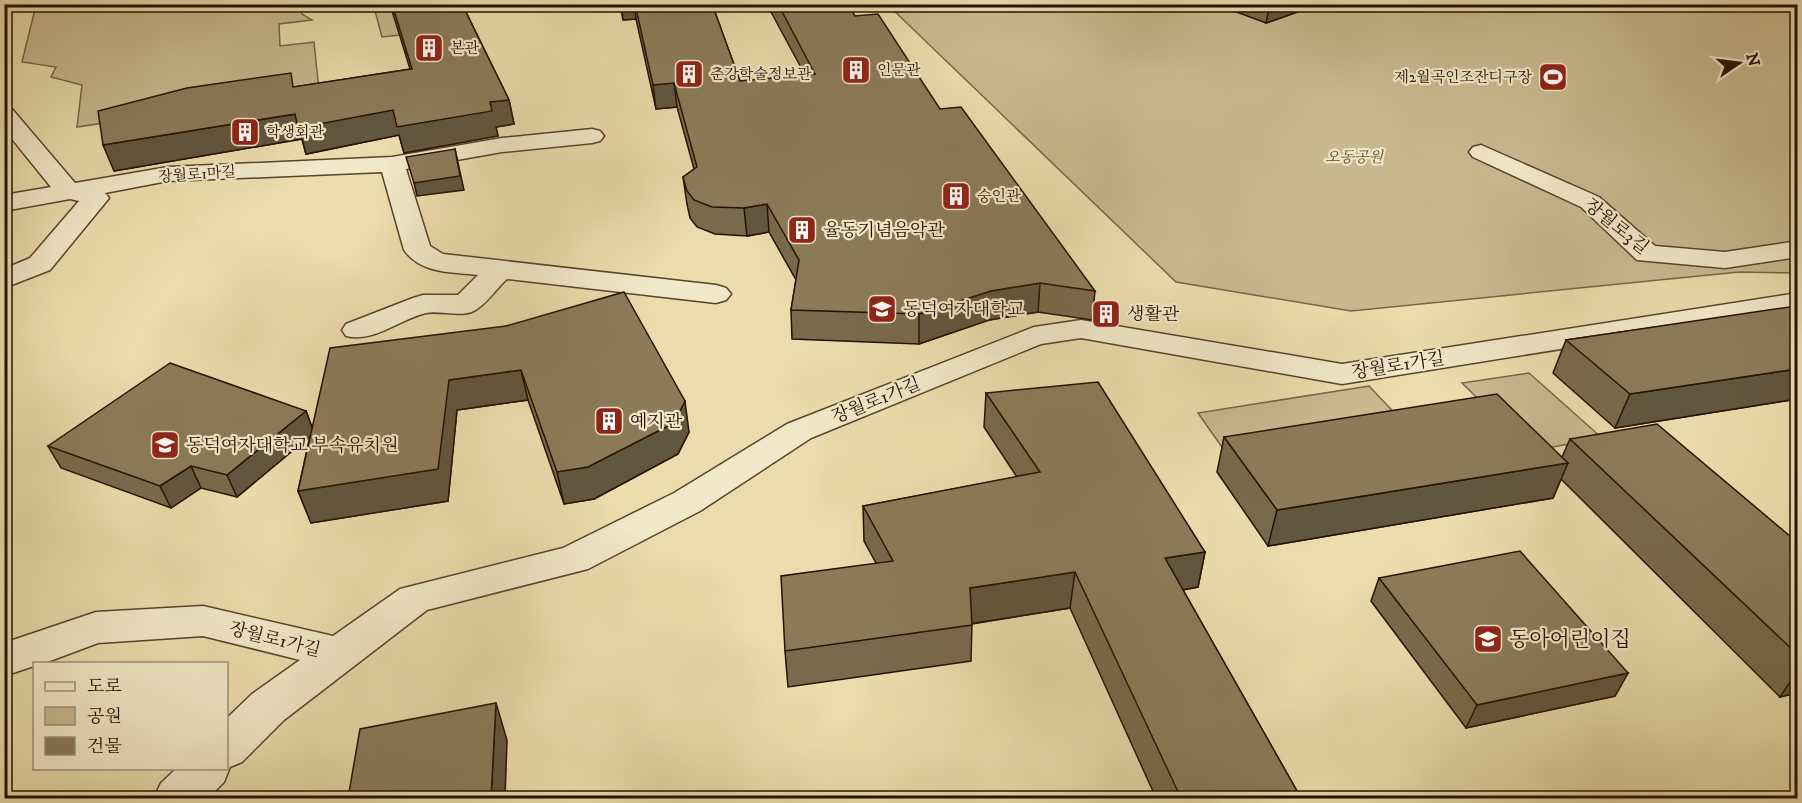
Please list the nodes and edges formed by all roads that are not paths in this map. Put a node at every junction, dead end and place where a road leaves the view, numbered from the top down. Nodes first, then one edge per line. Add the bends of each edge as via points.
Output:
1 (4, 114) edge
2 (592, 136) dead end
3 (1481, 152) dead end
4 (392, 164) junction
5 (68, 191) junction
6 (4, 203) edge
7 (1797, 249) edge
8 (500, 269) junction
9 (4, 280) edge
10 (716, 294) dead end
11 (1797, 302) edge
12 (357, 330) dead end
13 (10, 653) edge
14 (339, 654) junction
15 (228, 747) edge
16 (206, 770) edge
17 (178, 798) edge

1 - 5 street
2 - 4 street, 장월로1마길 via 502,145
3 - 7 street, 장월로3길 via 1590,202 1647,254 1725,260
4 - 5 street, 장월로1마길 via 168,174
4 - 8 street via 418,250 436,262
5 - 6 street, 장월로1마길
5 - 9 street via 96,198 40,264
8 - 10 street
8 - 12 street via 466,304 423,304
11 - 14 street, 장월로1가길 via 1342,374 1081,328 1034,336 799,431 687,502 574,559 414,599
13 - 14 street, 장월로1가길 via 96,628 203,621
14 - 15 street via 268,707
16 - 17 street

